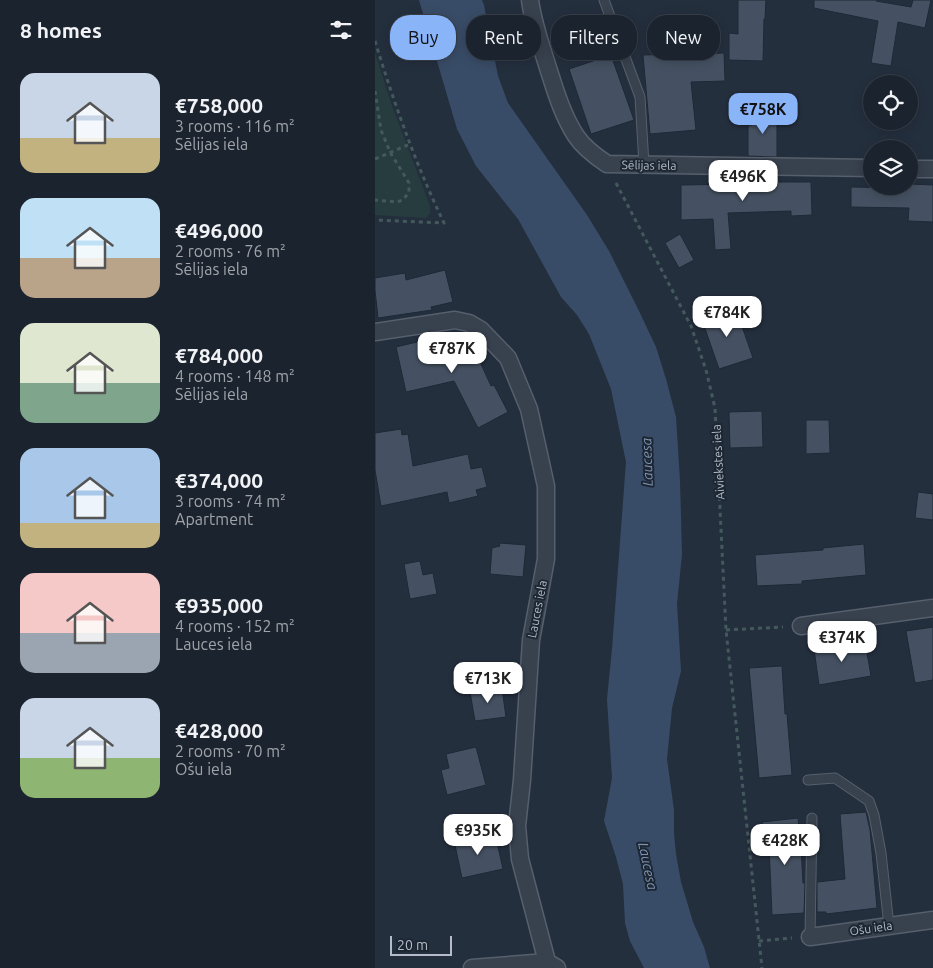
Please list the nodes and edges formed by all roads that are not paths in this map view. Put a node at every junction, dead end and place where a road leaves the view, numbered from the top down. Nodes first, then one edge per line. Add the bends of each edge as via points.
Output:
1 (530, 0) edge
2 (603, 0) edge
3 (644, 165) junction
4 (863, 168) edge
5 (918, 169) edge
6 (933, 169) edge
7 (375, 332) edge
8 (933, 608) edge
9 (801, 626) road end
10 (808, 780) dead end
11 (812, 818) dead end
12 (933, 920) edge
13 (889, 926) junction
14 (810, 937) joint
15 (552, 965) edge
16 (472, 968) edge

1 - 3 street, Sēlijas iela via 557,94 576,136 607,164
2 - 3 lane via 640,97
3 - 4 street, Sēlijas iela
5 - 6 street
7 - 15 street, Lauces iela via 455,320 469,323 481,330 509,358 529,409 546,486 546,559 531,640 517,826 520,859
8 - 9 street
10 - 13 lane via 835,778 869,800 881,853
11 - 14 lane
12 - 13 street, Ošu iela
13 - 14 street, Ošu iela
15 - 16 street

